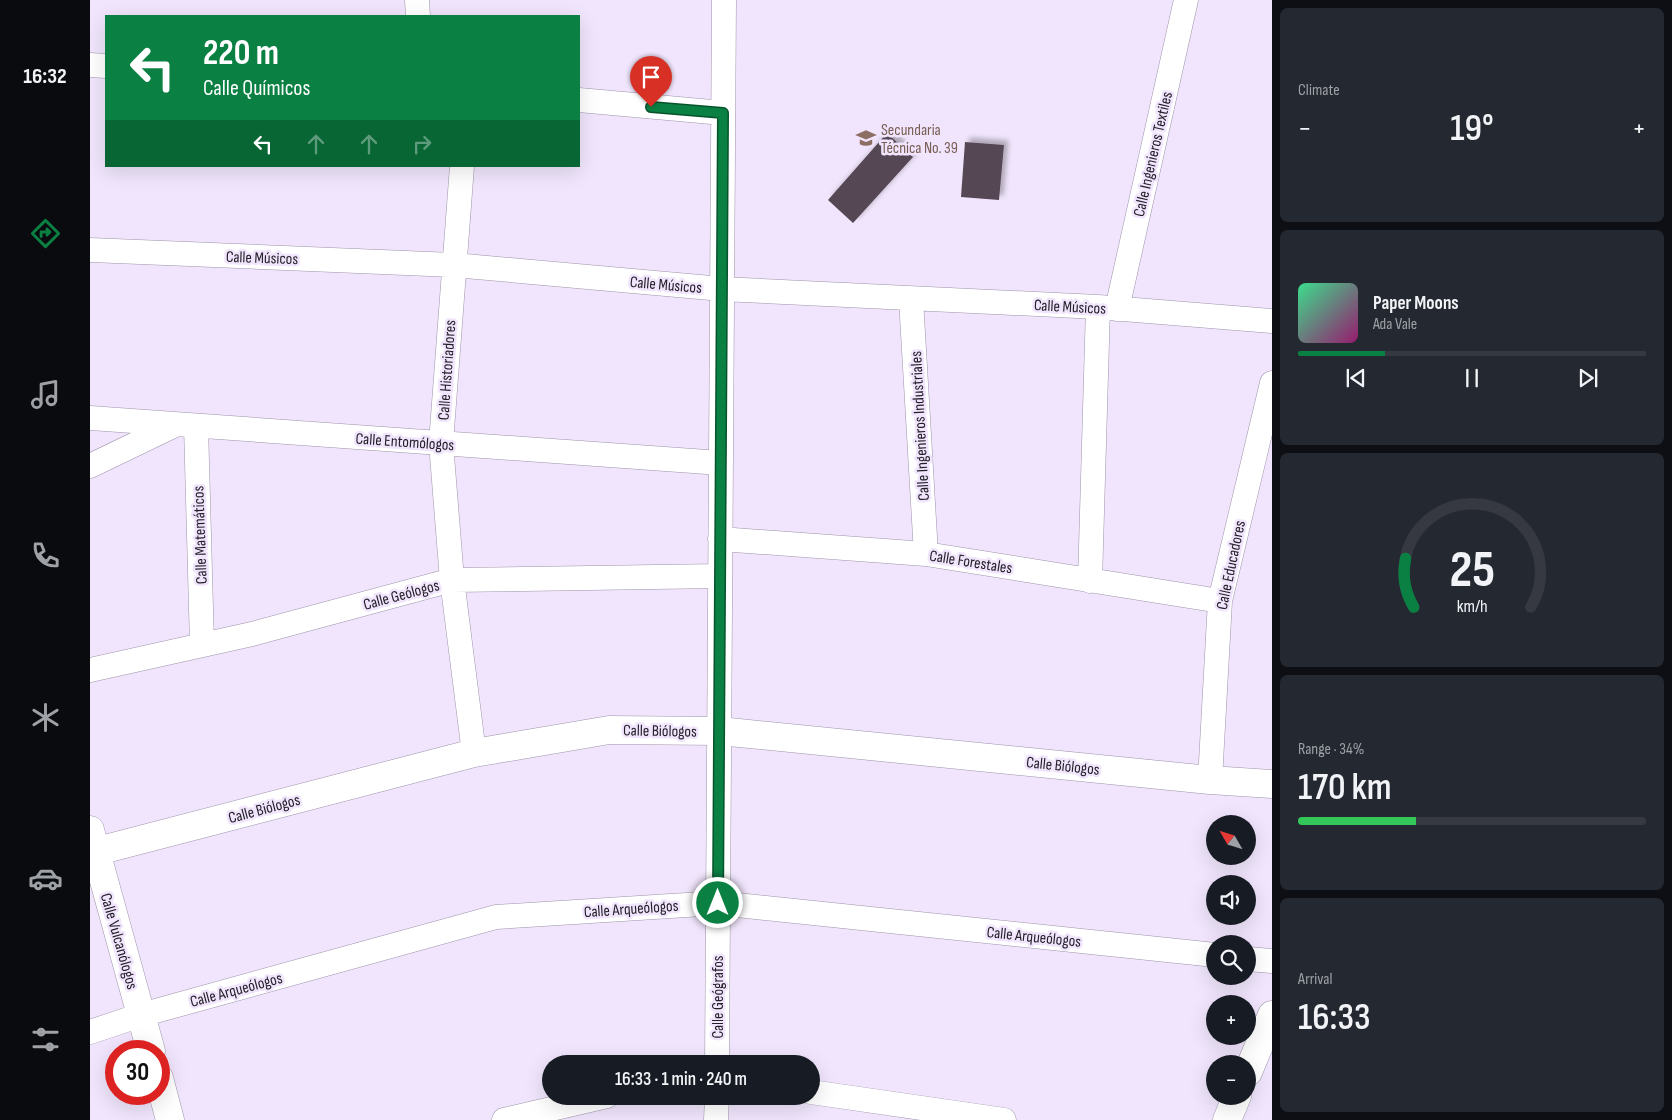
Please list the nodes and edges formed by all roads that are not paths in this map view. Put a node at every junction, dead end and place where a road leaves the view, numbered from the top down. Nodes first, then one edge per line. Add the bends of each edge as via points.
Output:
1 (417, 0) edge
2 (724, 0) edge
3 (1186, 0) edge
4 (418, 15) edge
5 (90, 65) edge
6 (105, 66) edge
7 (580, 100) edge
8 (723, 113) junction
9 (462, 167) edge
10 (90, 250) edge
11 (454, 265) junction
12 (722, 289) junction
13 (912, 299) junction
14 (1108, 308) junction
15 (1272, 321) edge
16 (1272, 383) edge
17 (90, 418) edge
18 (186, 425) junction
19 (441, 444) junction
20 (720, 463) junction
21 (90, 466) edge
22 (720, 539) junction
23 (926, 554) junction
24 (720, 576) junction
25 (452, 580) junction
26 (1090, 581) junction
27 (1220, 601) junction
28 (202, 645) junction
29 (90, 670) edge
30 (719, 731) junction
31 (474, 753) junction
32 (1210, 780) junction
33 (1272, 784) edge
34 (91, 845) edge
35 (718, 903) junction
36 (1206, 954) edge
37 (1256, 960) edge
38 (1272, 961) edge
39 (141, 1015) junction
40 (1272, 1015) edge
41 (90, 1032) edge
42 (148, 1040) edge
43 (717, 1055) edge
44 (1255, 1055) edge
45 (820, 1093) edge
46 (166, 1105) edge
47 (568, 1105) edge
48 (716, 1105) edge
49 (1233, 1105) edge
50 (170, 1120) edge
51 (504, 1120) edge
52 (716, 1120) edge
53 (1004, 1120) edge
54 (1227, 1120) edge

1 - 4 street
2 - 8 street, Calle Geógrafos
3 - 14 street, Calle Ingenieros Textiles
5 - 6 street
7 - 8 street
8 - 12 street, Calle Geógrafos
9 - 11 street, Calle Historiadores
10 - 11 street, Calle Músicos
11 - 12 street, Calle Músicos
11 - 19 street, Calle Historiadores
12 - 13 street, Calle Músicos
12 - 20 street, Calle Geógrafos
13 - 14 street, Calle Músicos
13 - 23 street, Calle Ingenieros Industriales
14 - 15 street, Calle Músicos
14 - 26 street, Calle Ingenieros Textiles
16 - 27 street, Calle Educadores
17 - 18 street, Calle Entomólogos
18 - 19 street, Calle Entomólogos
18 - 21 street
18 - 28 street, Calle Matemáticos
19 - 20 street, Calle Entomólogos
19 - 25 street, Calle Historiadores
20 - 22 street, Calle Geógrafos
22 - 23 street, Calle Forestales
22 - 24 street, Calle Geógrafos
23 - 26 street, Calle Forestales
24 - 25 street, Calle Geólogos
24 - 30 street, Calle Geógrafos
25 - 28 street, Calle Geólogos
25 - 31 street, Calle Historiadores
26 - 27 street, Calle Forestales
27 - 32 street, Calle Educadores
28 - 29 street, Calle Geólogos
30 - 31 street, Calle Biólogos via 609,730
30 - 32 street, Calle Biólogos
30 - 35 street, Calle Geógrafos
31 - 34 street, Calle Biólogos
32 - 33 street, Calle Biólogos
34 - 39 street, Calle Vulcanólogos
35 - 36 street, Calle Arqueólogos
35 - 39 street, Calle Arqueólogos via 496,917
35 - 43 street, Calle Geógrafos
37 - 38 street
39 - 41 street, Calle Arqueólogos
39 - 42 street, Calle Vulcanólogos
40 - 44 street
45 - 53 street
46 - 50 street
47 - 51 street
48 - 52 street
49 - 54 street

